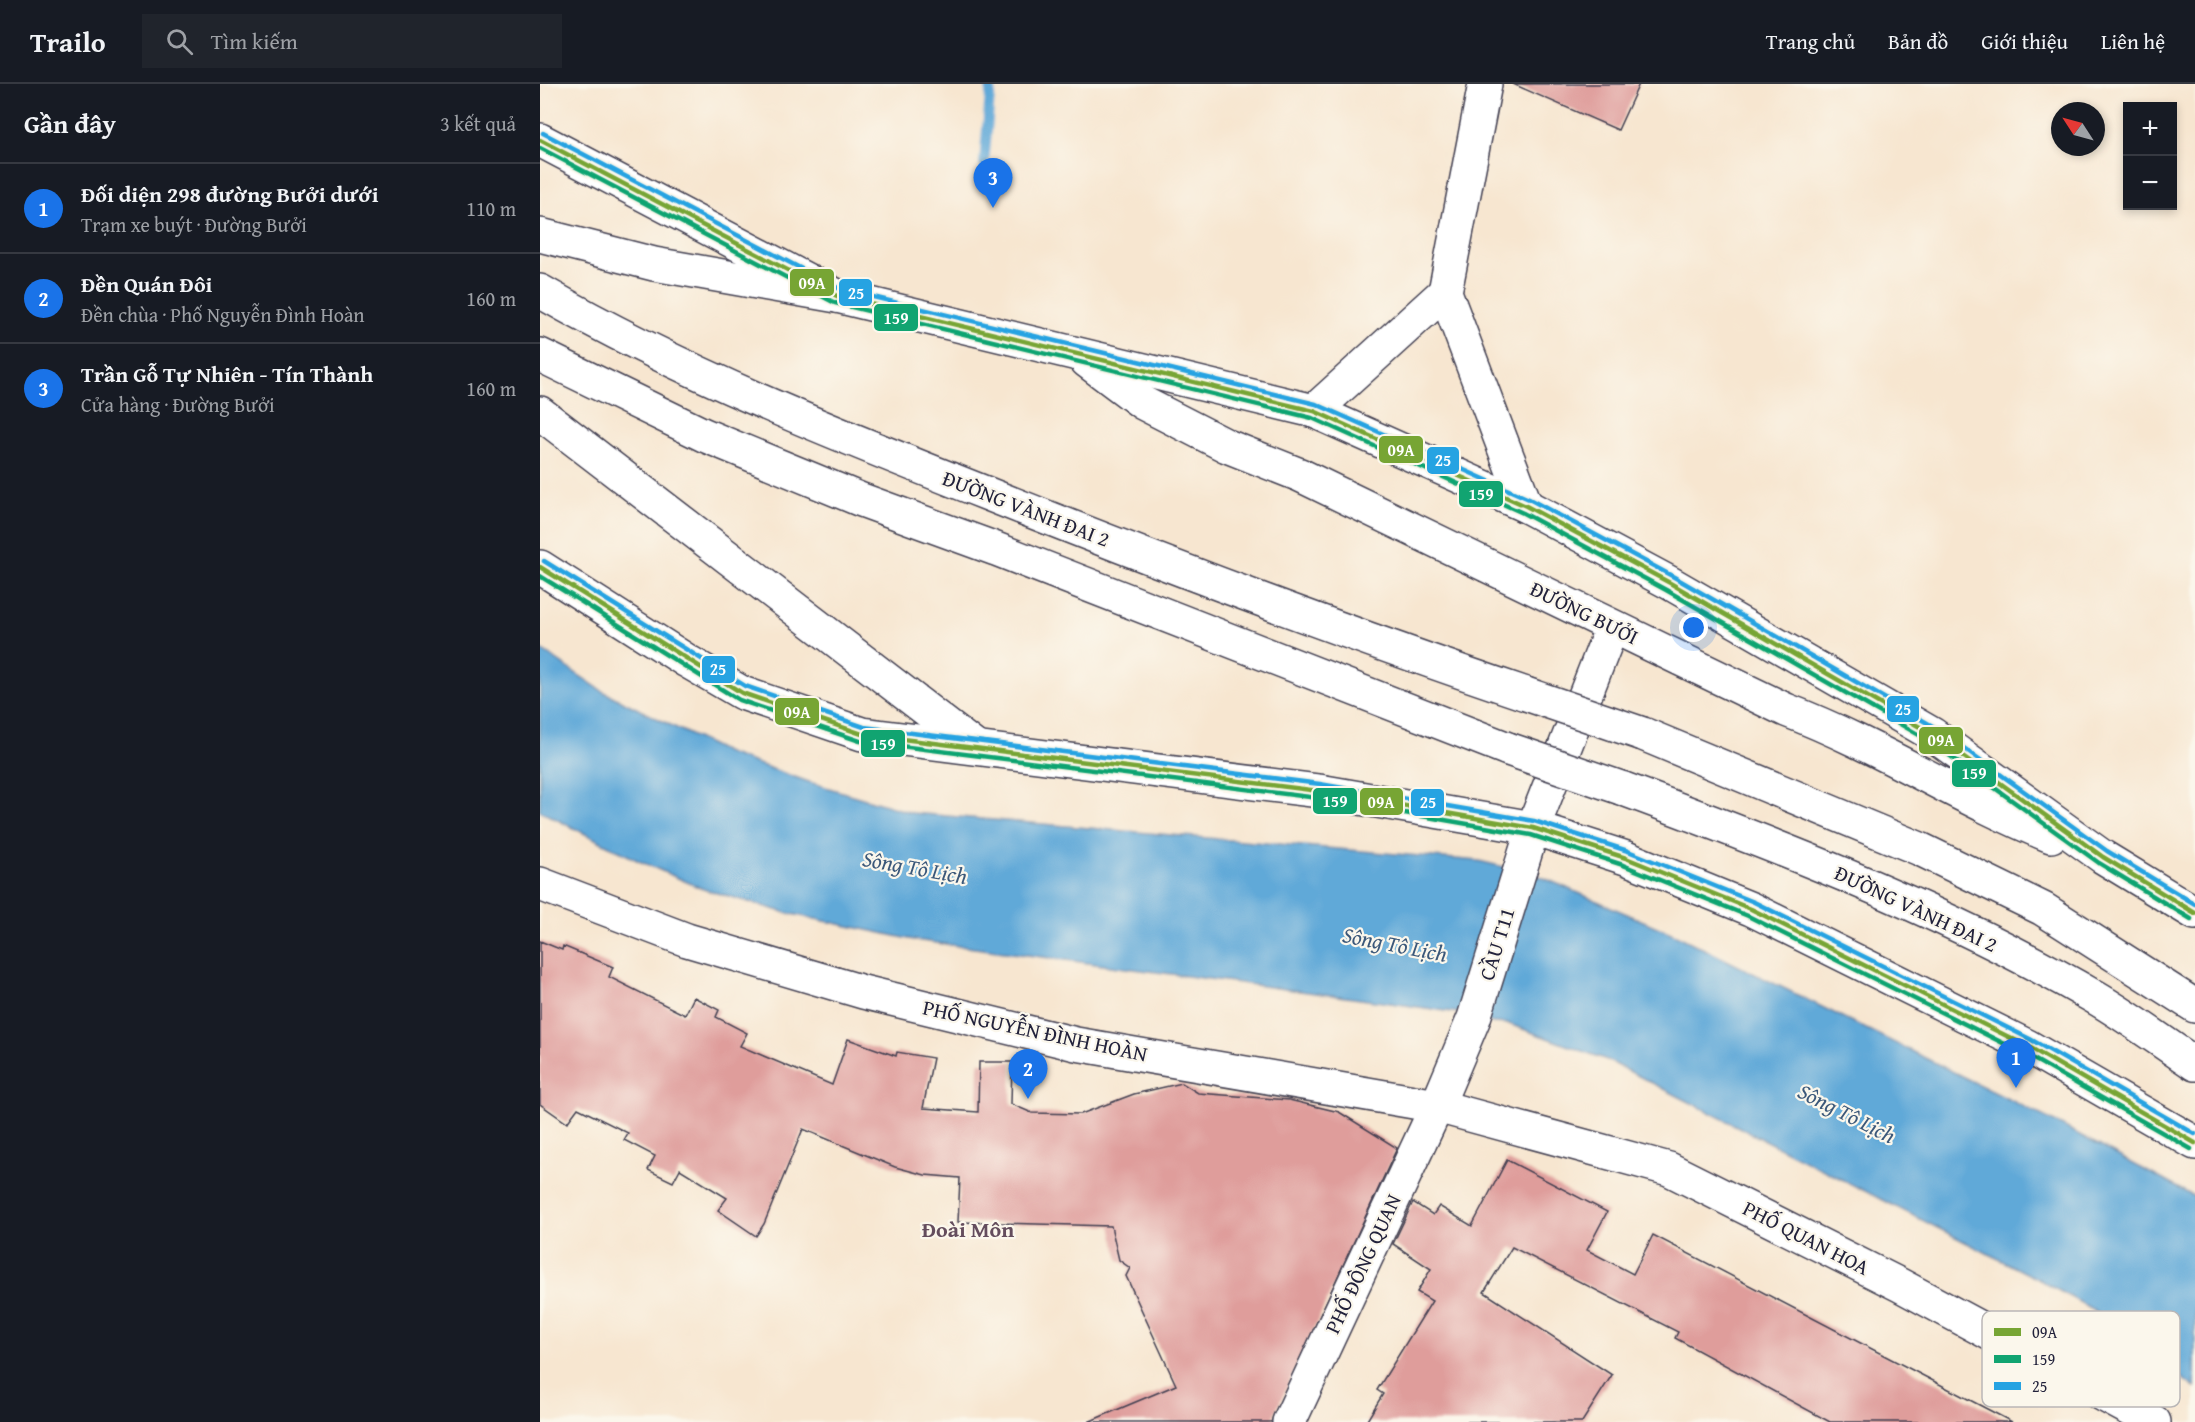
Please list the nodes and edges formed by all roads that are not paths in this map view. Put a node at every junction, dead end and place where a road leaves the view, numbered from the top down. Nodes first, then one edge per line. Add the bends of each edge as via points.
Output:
1 (1485, 84) edge
2 (540, 140) edge
3 (540, 235) edge
4 (540, 291) edge
5 (1445, 292) junction
6 (837, 296) junction
7 (1076, 352) junction
8 (540, 355) edge
9 (1314, 411) junction
10 (540, 412) edge
11 (1526, 506) junction
12 (540, 567) edge
13 (1612, 627) junction
14 (975, 747) junction
15 (1533, 828) junction
16 (2103, 857) junction
17 (540, 884) edge
18 (2195, 913) edge
19 (2195, 1006) edge
20 (2195, 1064) edge
21 (1437, 1106) junction
22 (2195, 1143) edge
23 (1982, 1329) edge
24 (2126, 1407) edge
25 (1289, 1422) edge
26 (2154, 1422) edge

1 - 5 main road
2 - 6 main road, ĐƯỜNG BƯỞI
3 - 6 main road via 654,264
4 - 19 main road, ĐƯỜNG VÀNH ĐAI 2, bridge via 606,329 846,438 1348,634 1643,734 1920,849 2043,909
5 - 9 main road
5 - 11 main road
6 - 7 main road, ĐƯỜNG BƯỞI
7 - 9 main road, ĐƯỜNG BƯỞI
7 - 13 main road, ĐƯỜNG BƯỞI via 1143,403
8 - 20 main road, ĐƯỜNG VÀNH ĐAI 2, bridge via 704,435 859,499 1508,749 1722,825 1869,886 2008,951 2097,999
9 - 11 main road, ĐƯỜNG BƯỞI
10 - 14 main road
11 - 16 main road, ĐƯỜNG BƯỞI via 1680,588 1932,734
12 - 14 main road via 742,693 862,734
13 - 15 main road, CẦU T11
13 - 16 main road, ĐƯỜNG BƯỞI via 1786,710 1844,733 2019,823
14 - 15 main road via 1319,791
15 - 21 main road, CẦU T11 via 1474,1018
15 - 22 main road via 1626,858 1751,909 2027,1046
16 - 18 main road, ĐƯỜNG BƯỞI
17 - 21 main road, PHỐ NGUYỄN ĐÌNH HOÀN via 687,940 874,995 1076,1044
21 - 23 main road, PHỐ QUAN HOA via 1669,1169
21 - 25 main road, PHỐ ĐÔNG QUAN
24 - 26 main road, PHỐ QUAN HOA

